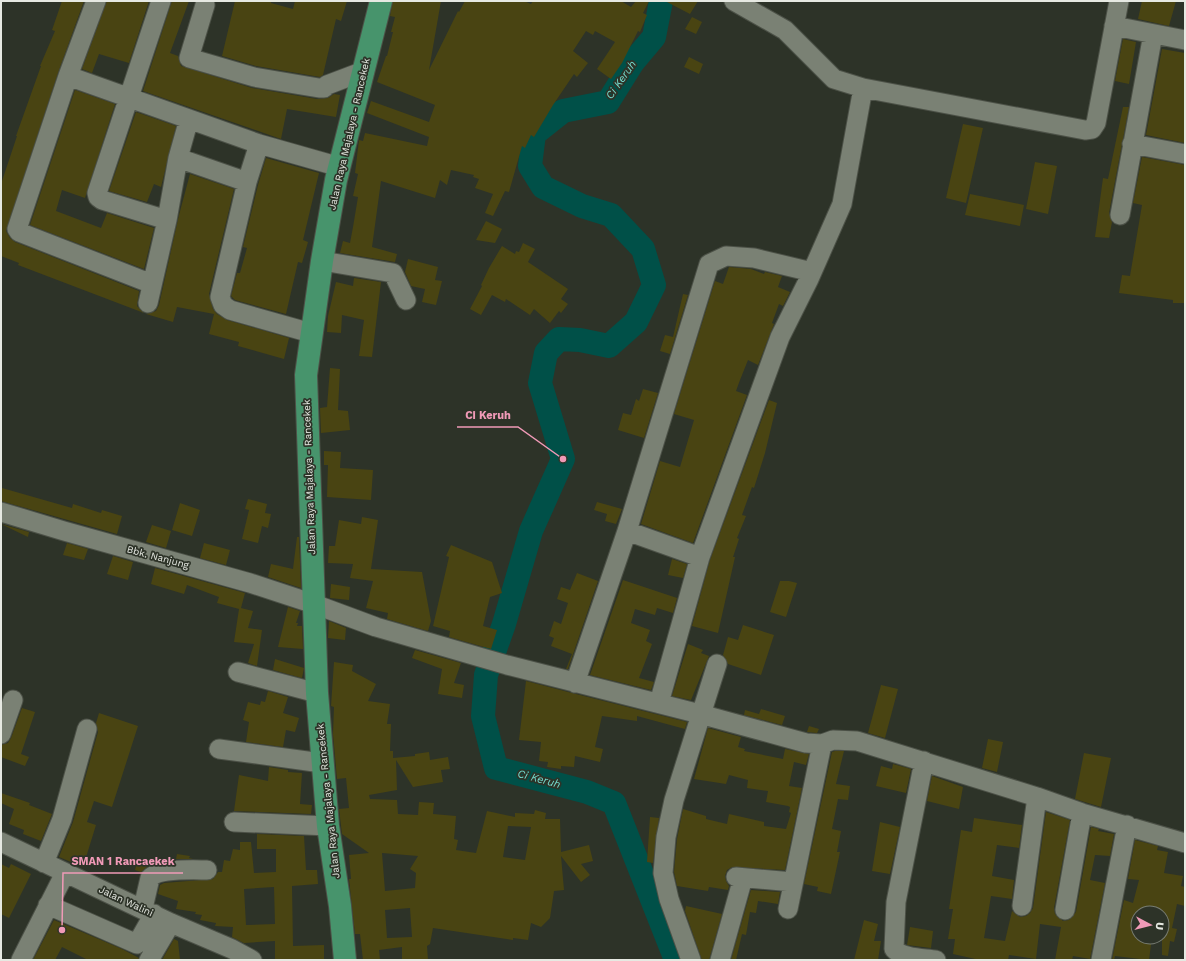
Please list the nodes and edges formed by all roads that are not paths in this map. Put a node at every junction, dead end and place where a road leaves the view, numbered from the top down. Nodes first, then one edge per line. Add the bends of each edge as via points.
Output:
1 (96, 1) edge
2 (161, 1) edge
3 (381, 1) edge
4 (734, 1) edge
5 (1119, 1) edge
6 (205, 5) dead end
7 (1114, 26) junction
8 (1153, 34) junction
9 (1185, 40) edge
10 (364, 71) junction
11 (68, 76) junction
12 (863, 88) junction
13 (128, 96) junction
14 (189, 119) junction
15 (259, 144) junction
16 (1132, 144) junction
17 (1185, 154) edge
18 (178, 158) junction
19 (340, 167) junction
20 (247, 182) junction
21 (1120, 215) dead end
22 (167, 220) junction
23 (322, 261) junction
24 (812, 272) junction
25 (152, 284) junction
26 (406, 300) dead end
27 (148, 303) dead end
28 (311, 333) junction
29 (1, 512) edge
30 (627, 531) junction
31 (700, 557) junction
32 (314, 604) junction
33 (717, 664) dead end
34 (238, 672) dead end
35 (575, 682) junction
36 (317, 693) junction
37 (13, 700) dead end
38 (659, 703) junction
39 (700, 714) junction
40 (87, 729) dead end
41 (1, 734) edge
42 (822, 744) junction
43 (219, 749) dead end
44 (924, 761) junction
45 (322, 763) junction
46 (1037, 797) junction
47 (1082, 813) junction
48 (234, 822) dead end
49 (1127, 825) junction
50 (328, 826) junction
51 (1, 842) edge
52 (1185, 843) edge
53 (44, 863) junction
54 (207, 870) dead end
55 (66, 873) junction
56 (793, 882) junction
57 (48, 905) junction
58 (1022, 906) dead end
59 (788, 909) dead end
60 (1064, 910) dead end
61 (148, 911) junction
62 (171, 923) junction
63 (146, 953) edge
64 (228, 954) edge
65 (893, 954) edge
66 (20, 960) edge
67 (252, 960) edge
68 (345, 960) edge
69 (690, 960) edge
70 (720, 960) edge
71 (936, 960) edge
72 (1101, 960) edge

1 - 11 street
2 - 13 street
3 - 10 main road, Jalan Raya Majalaya - Rancekek
4 - 12 street via 785,30 834,79
5 - 7 street
6 - 10 street via 189,58 254,77 319,88
7 - 8 street
7 - 12 street via 1096,123 1092,129 1085,130
8 - 9 street
8 - 16 street
10 - 19 main road, Jalan Raya Majalaya - Rancekek
11 - 13 street
11 - 25 street via 17,230
12 - 24 street via 842,204
13 - 14 street
13 - 22 street via 97,193 98,197
14 - 15 street
14 - 18 street
15 - 19 street
15 - 20 street
16 - 17 street
16 - 21 street
18 - 20 street
18 - 22 street
19 - 23 main road, Jalan Raya Majalaya - Rancekek
20 - 28 street via 220,297 223,305 230,310
22 - 25 street
23 - 26 street via 393,273
23 - 28 main road, Jalan Raya Majalaya - Rancekek
24 - 30 street via 754,258 726,256 709,264
24 - 31 street via 780,337
25 - 27 street
28 - 32 main road, Jalan Raya Majalaya - Rancekek via 306,375
29 - 32 street, Bbk. Nanjung via 250,583
30 - 31 street
30 - 35 street
31 - 38 street
32 - 35 street, Bbk. Nanjung via 376,627
32 - 36 main road, Jalan Raya Majalaya - Rancekek
33 - 39 street
34 - 36 street
35 - 38 street, Bbk. Nanjung
36 - 45 main road, Jalan Raya Majalaya - Rancekek
37 - 41 street
38 - 39 street, Bbk. Nanjung
39 - 42 street, Bbk. Nanjung via 806,743
39 - 69 street via 667,829 663,873
40 - 53 street via 62,819
42 - 44 street, Bbk. Nanjung via 833,740 857,741
42 - 56 street
43 - 45 street
44 - 46 street, Bbk. Nanjung
44 - 65 street via 896,902
45 - 50 main road, Jalan Raya Majalaya - Rancekek
46 - 47 street, Bbk. Nanjung
46 - 58 street
47 - 49 street, Bbk. Nanjung
47 - 60 street
48 - 50 street
49 - 52 street, Bbk. Nanjung
49 - 72 street
50 - 68 main road, Jalan Raya Majalaya - Rancekek
51 - 53 street, Jalan Walini
53 - 55 street, Jalan Walini
54 - 61 street via 153,874 150,878
55 - 57 street
55 - 61 street, Jalan Walini
56 - 59 street
56 - 70 street via 740,878
57 - 63 street
57 - 66 street
61 - 62 street, Jalan Walini
61 - 63 street
62 - 63 street
62 - 64 street, Jalan Walini
64 - 67 street, Jalan Walini
65 - 71 street via 897,952 906,956

